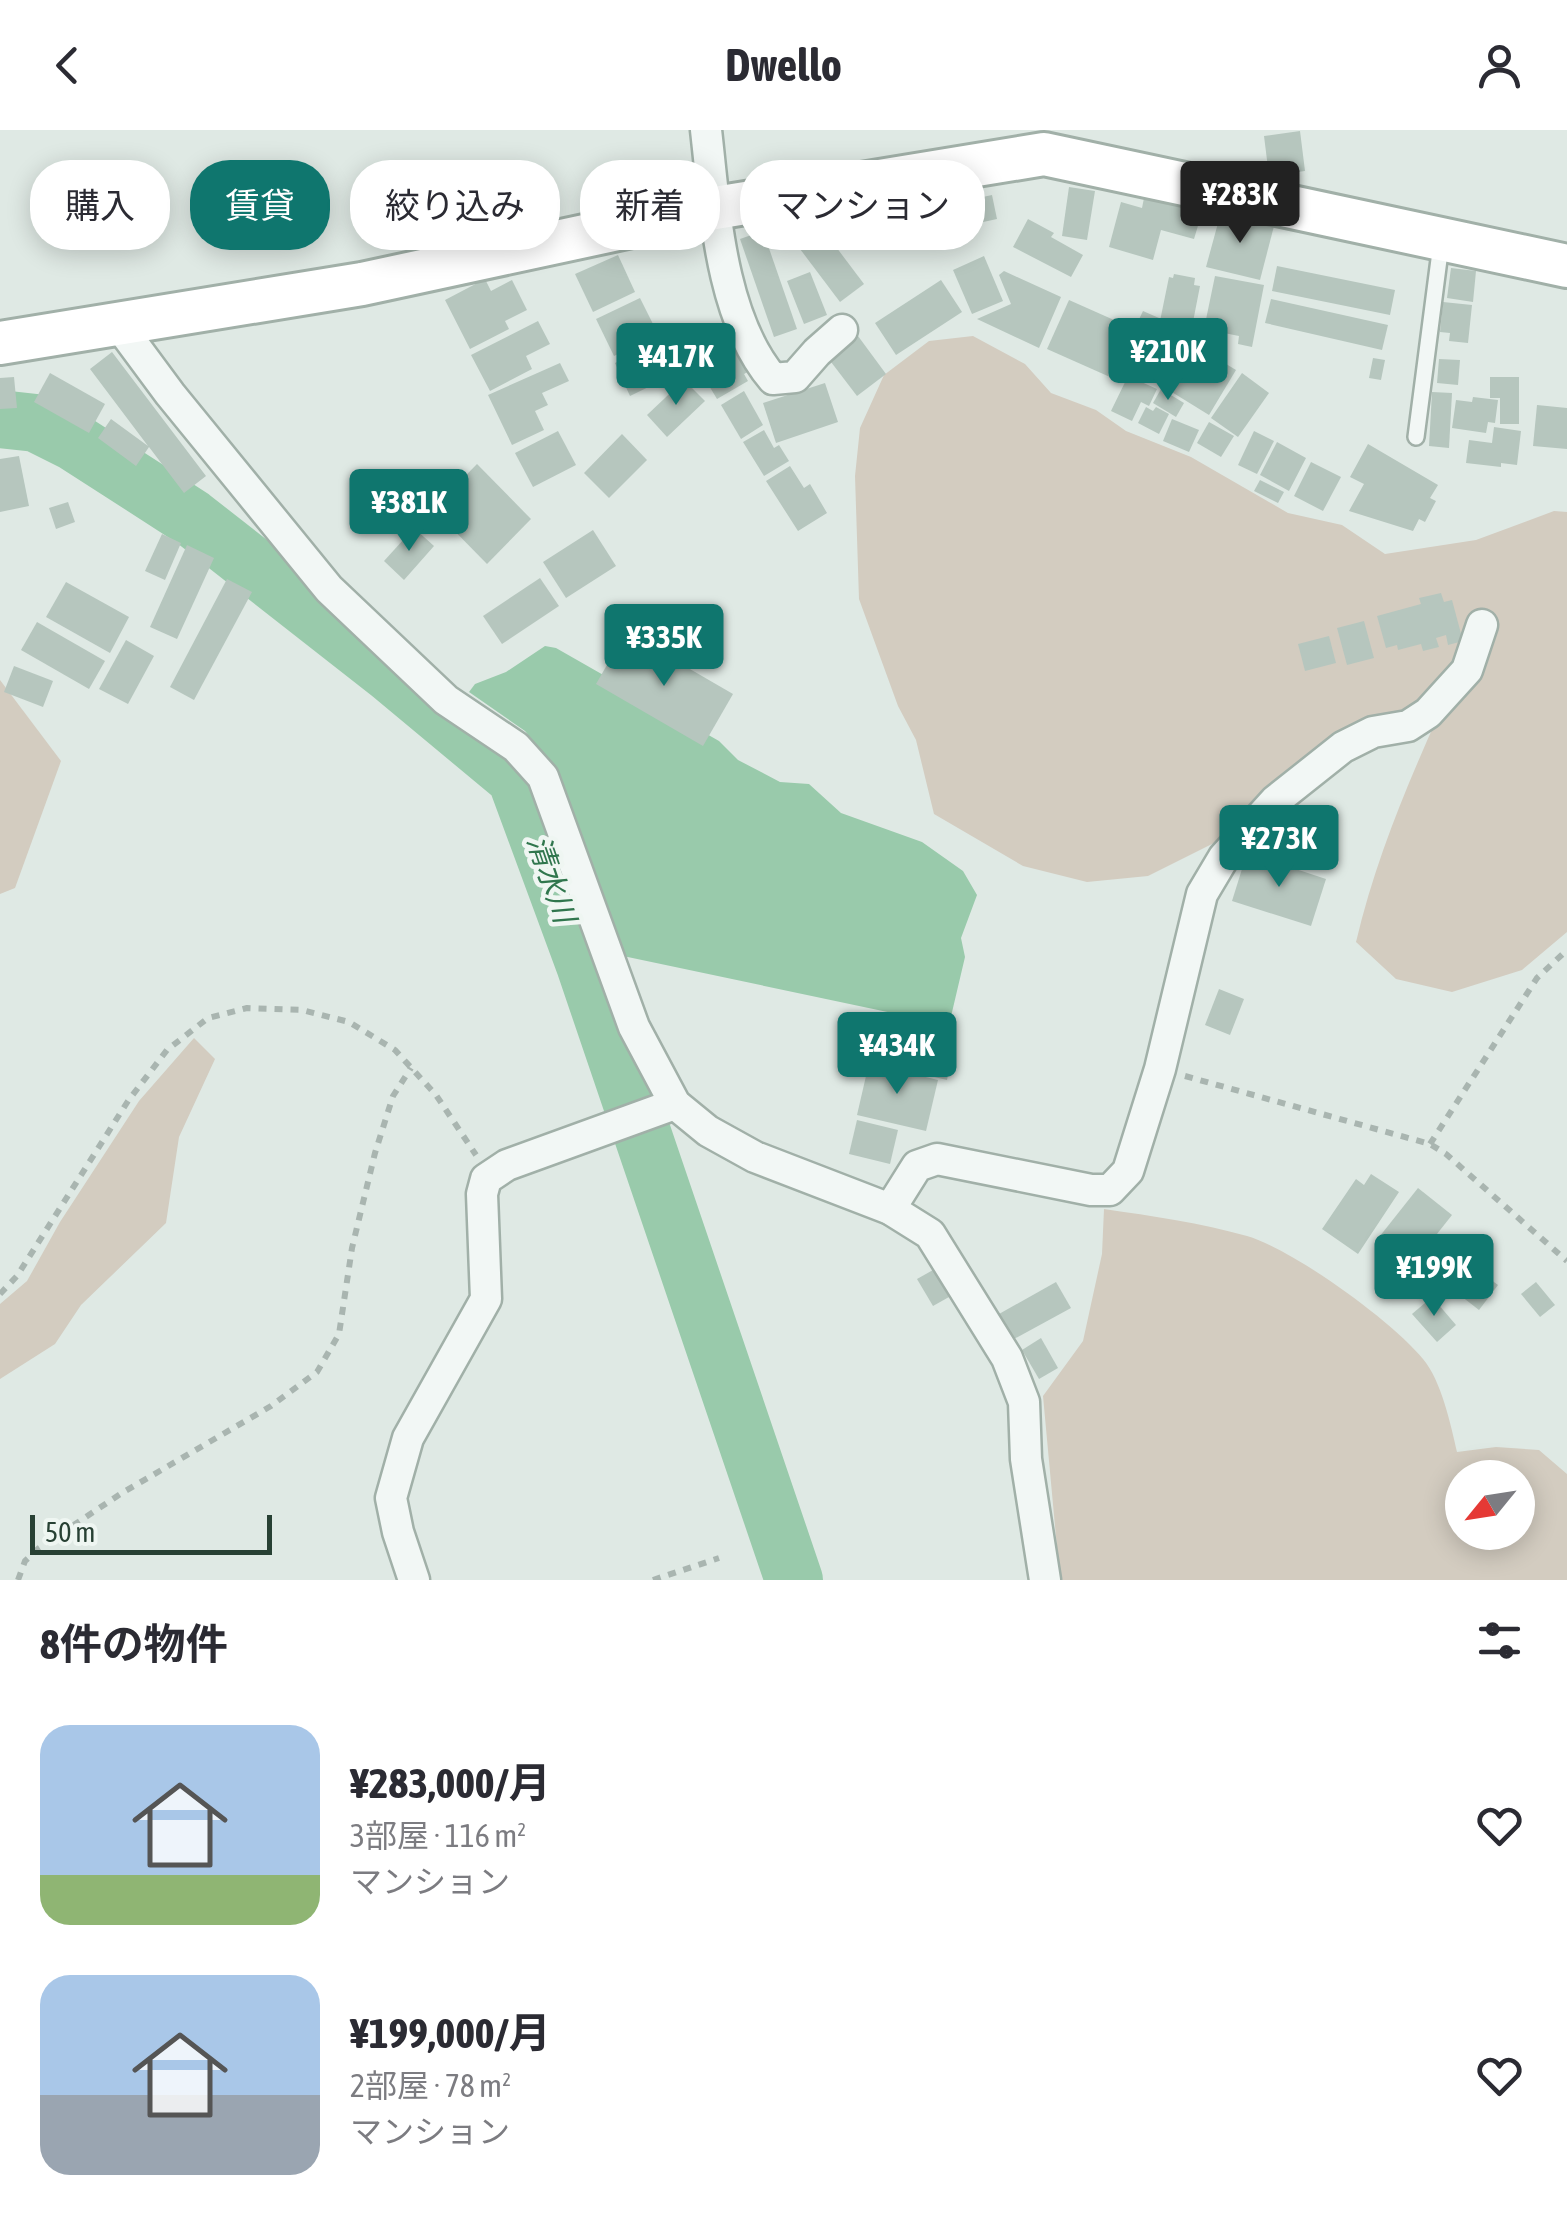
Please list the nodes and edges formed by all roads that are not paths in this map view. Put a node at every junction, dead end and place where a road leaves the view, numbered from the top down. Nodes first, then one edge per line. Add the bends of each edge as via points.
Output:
1 (706, 130) edge
2 (709, 160) edge
3 (720, 207) edge
4 (580, 237) edge
5 (1442, 240) junction
6 (720, 246) edge
7 (1567, 266) edge
8 (116, 321) junction
9 (842, 330) dead end
10 (0, 342) edge
11 (1416, 437) dead end
12 (1482, 625) dead end
13 (675, 1104) junction
14 (890, 1209) junction
15 (414, 1580) edge
16 (1045, 1580) edge

1 - 2 street
3 - 5 street via 1044,154
4 - 8 street via 362,284
5 - 7 street
5 - 11 lane
6 - 9 street via 755,358 772,379 795,377
8 - 10 street
8 - 13 street via 329,589 446,700 516,747 544,777 634,1027
12 - 14 street via 1467,670 1428,714 1343,747 1274,801 1224,858 1202,894 1128,1171 1110,1190 936,1158 917,1166
13 - 14 street via 754,1156
13 - 15 street via 507,1165 486,1179 486,1299 408,1438 392,1498
14 - 16 street via 930,1234 1007,1358 1024,1402

